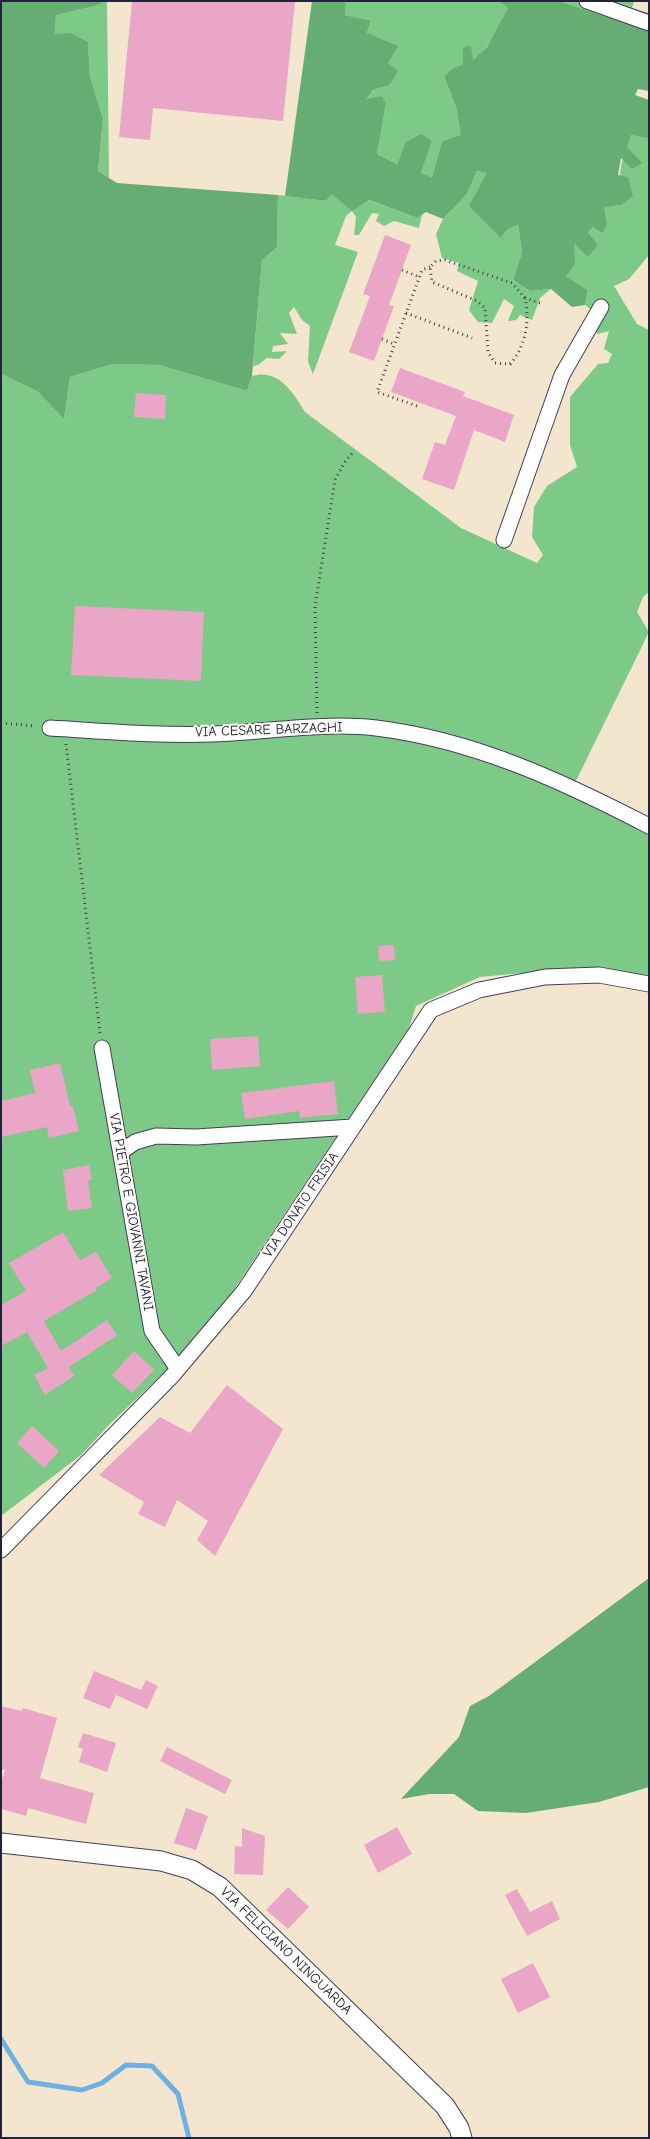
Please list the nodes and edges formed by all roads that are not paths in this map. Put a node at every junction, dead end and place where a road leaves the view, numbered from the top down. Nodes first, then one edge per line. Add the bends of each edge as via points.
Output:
1 (587, 1) edge
2 (649, 23) edge
3 (601, 307) dead end
4 (504, 540) dead end
5 (57, 728) road end
6 (649, 826) edge
7 (649, 984) edge
8 (102, 1048) road end
9 (353, 1127) junction
10 (121, 1152) junction
11 (178, 1369) junction
12 (1, 1550) edge
13 (1, 1843) edge
14 (462, 2138) edge

1 - 2 street
3 - 4 street via 562,375
5 - 6 street, VIA CESARE BARZAGHI via 212,734 317,726 373,728 452,742 531,769
7 - 9 street, VIA DONATO FRISIA via 599,975 544,977 479,990 431,1010
8 - 10 street, VIA PIETRO E GIOVANNI TAVANI
9 - 10 street via 156,1136 135,1142
9 - 11 street, VIA DONATO FRISIA via 244,1291
10 - 11 street, VIA PIETRO E GIOVANNI TAVANI via 152,1331
11 - 12 street, VIA DONATO FRISIA
13 - 14 street, VIA FELICIANO NINGUARDA via 161,1861 192,1870 220,1886 445,2106

